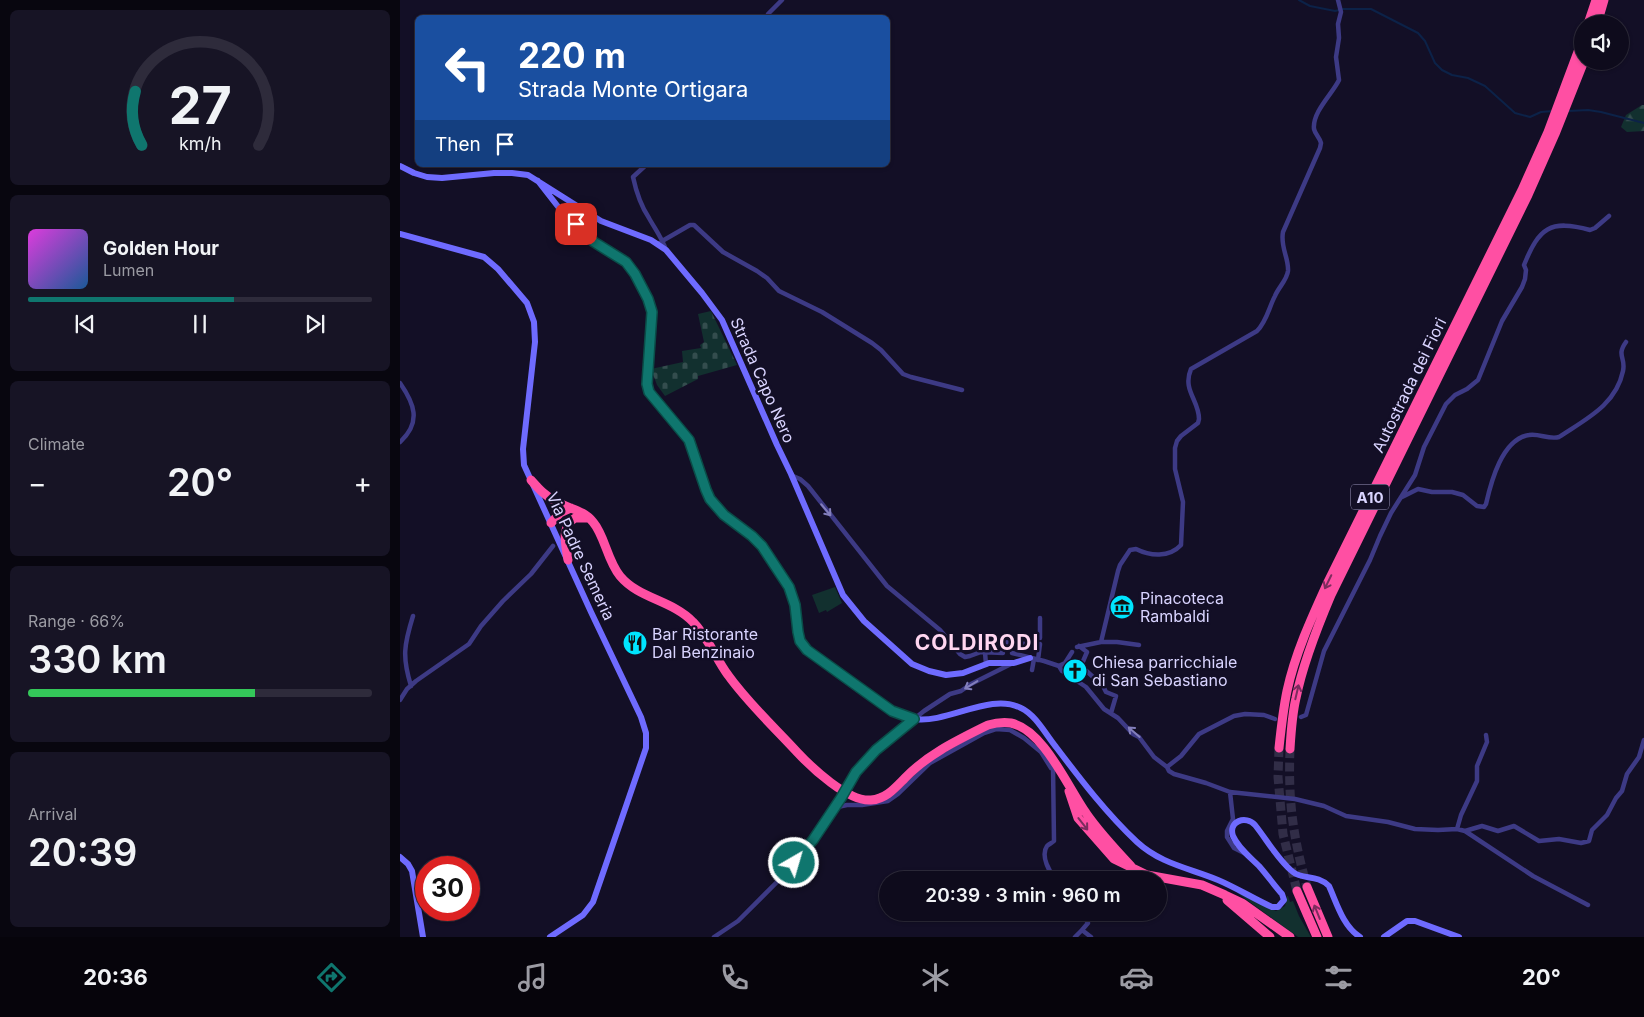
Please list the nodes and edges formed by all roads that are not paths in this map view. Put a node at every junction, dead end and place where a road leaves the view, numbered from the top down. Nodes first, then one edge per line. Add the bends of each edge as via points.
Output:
1 (782, 0) edge
2 (1596, 0) edge
3 (1604, 0) edge
4 (1338, 1) edge
5 (768, 15) edge
6 (1591, 15) edge
7 (1600, 15) edge
8 (1574, 62) edge
9 (1580, 70) edge
10 (400, 166) edge
11 (644, 167) edge
12 (538, 181) junction
13 (1609, 216) dead end
14 (400, 234) edge
15 (660, 242) junction
16 (1626, 342) dead end
17 (400, 383) edge
18 (962, 390) dead end
19 (400, 442) edge
20 (792, 476) junction
21 (531, 480) junction
22 (1401, 497) junction
23 (571, 508) junction
24 (588, 518) junction
25 (571, 520) junction
26 (551, 523) junction
27 (553, 546) dead end
28 (568, 560) junction
29 (413, 616) dead end
30 (1040, 618) dead end
31 (1040, 642) junction
32 (1101, 642) junction
33 (1140, 644) dead end
34 (985, 652) junction
35 (1072, 652) dead end
36 (1012, 653) dead end
37 (1004, 654) dead end
38 (1034, 659) junction
39 (1014, 663) junction
40 (986, 665) junction
41 (1059, 666) junction
42 (1032, 670) dead end
43 (411, 686) junction
44 (400, 700) edge
45 (1112, 713) junction
46 (1301, 716) dead end
47 (914, 719) junction
48 (1275, 719) dead end
49 (1486, 735) dead end
50 (1644, 740) edge
51 (1055, 747) junction
52 (1279, 748) tunnel mouth
53 (1290, 749) tunnel mouth
54 (1060, 757) dead end
55 (1167, 767) junction
56 (1230, 792) junction
57 (833, 808) junction
58 (1458, 829) junction
59 (1465, 831) junction
60 (1246, 854) junction
61 (400, 857) edge
62 (1050, 871) edge
63 (1307, 887) tunnel mouth
64 (1213, 890) junction
65 (1298, 891) tunnel mouth
66 (1588, 905) dead end
67 (1249, 908) junction
68 (1087, 921) edge
69 (1082, 930) junction
70 (424, 937) edge
71 (550, 937) edge
72 (714, 937) edge
73 (1075, 937) edge
74 (1091, 937) edge
75 (1270, 937) edge
76 (1280, 937) edge
77 (1290, 937) edge
78 (1317, 937) edge
79 (1328, 937) edge
80 (1360, 937) edge
81 (1384, 937) edge
82 (1458, 937) edge

1 - 5 street
2 - 6 highway
3 - 7 highway
4 - 32 street via 1342,12 1336,57 1339,80 1322,104 1315,123 1320,148 1283,232 1282,245 1288,271 1262,326 1191,369 1188,387 1200,419 1181,436 1175,448 1175,469 1183,502 1182,541 1178,548 1166,554 1130,550 1118,571
8 -> 52 highway, Autostrada dei Fiori / A10 via 1522,190 1307,628 1287,690
53 -> 9 highway, Autostrada dei Fiori / A10 via 1299,685 1331,595 1543,163
10 - 12 main road, Strada Capo Nero via 427,177 512,173 528,175
11 - 15 street via 633,177 634,184
12 - 15 main road, Strada Capo Nero via 601,221
12 - 47 main road via 563,213 594,242 626,262 635,274 652,312 649,392 689,440 710,499 762,546 789,587 804,646 885,707
13 - 22 street via 1590,230 1559,225 1549,228 1536,240 1524,265 1522,288 1502,321 1478,380 1446,404 1424,447 1415,474
14 - 21 main road, Via Padre Semeria via 484,257 498,268 527,303 534,322 535,342 523,449 524,466
15 - 18 street via 694,225 723,252 757,271 779,290 872,343 903,374
15 - 20 main road, Strada Capo Nero via 722,320
16 - 22 street via 1621,351 1623,372 1613,395 1589,418 1559,437 1528,435 1515,442 1498,464 1484,506 1477,506 1463,495 1452,492 1418,489
17 - 19 street via 415,413 408,434
20 -> 34 street via 808,486 887,586 940,630 960,654 965,657
20 - 40 main road, Strada Capo Nero via 843,595 870,627 912,664 929,671 946,675
21 - 23 highway via 547,496
21 - 26 main road, Via Padre Semeria
22 - 46 street via 1324,651 1306,715
23 - 24 highway
23 - 26 highway via 560,513
24 - 25 highway
24 - 64 highway via 595,525 616,570 627,583 640,593 676,609 693,622 734,683 802,758 851,795 872,800 885,796 932,755 988,725 1011,723 1031,734 1053,760 1065,779 1078,818 1109,855 1147,875
25 - 26 highway
25 - 28 highway via 564,536
26 - 28 main road, Via Padre Semeria
27 - 43 street via 481,626 469,644
28 - 71 main road, Via Padre Semeria via 641,717 647,740 593,902 582,915
29 - 43 street via 404,652
30 - 31 street
31 - 34 street via 988,641
31 - 38 street
32 - 33 street
32 - 45 street via 1078,646 1087,652 1081,666 1106,692 1116,696
34 - 37 street
34 - 40 street
35 - 41 street
36 - 38 street
38 - 39 main road, Strada Capo Nero
38 - 41 street
38 - 42 street
39 - 40 main road, Strada Capo Nero
39 -> 47 street via 950,694
41 - 45 street
43 - 44 street
55 -> 45 street
47 - 51 main road via 931,720 986,705 1012,704 1027,711
47 - 57 street, bridge via 876,750 856,772
48 - 55 street via 1264,715 1234,716 1199,734
49 - 58 street via 1487,742 1477,766 1477,782 1461,814
50 - 59 street via 1622,791 1584,843 1559,839 1539,841 1514,826 1498,831 1482,826
51 - 54 street
51 - 60 main road via 1118,822 1156,857 1278,907 1284,900 1282,894
55 - 56 street via 1174,774
56 - 58 street via 1295,799 1331,808 1346,816 1415,829
56 - 60 street via 1233,819 1227,837 1234,848
57 - 62 street via 888,801 930,763 984,733 996,729 1010,730 1041,752 1052,766 1054,841 1045,851
57 - 72 street via 813,840 782,878 738,921
58 - 59 street
59 - 66 street via 1533,876
60 - 80 main road via 1233,832 1238,822 1245,819 1255,824 1294,873 1315,878 1329,886 1346,923
61 - 70 main road via 412,871
79 -> 63 highway
64 - 67 highway
64 - 75 highway
65 - 78 highway
67 - 76 highway
67 - 77 highway
68 - 69 street
69 - 73 street
69 - 74 street
81 - 82 main road via 1398,926 1415,921

